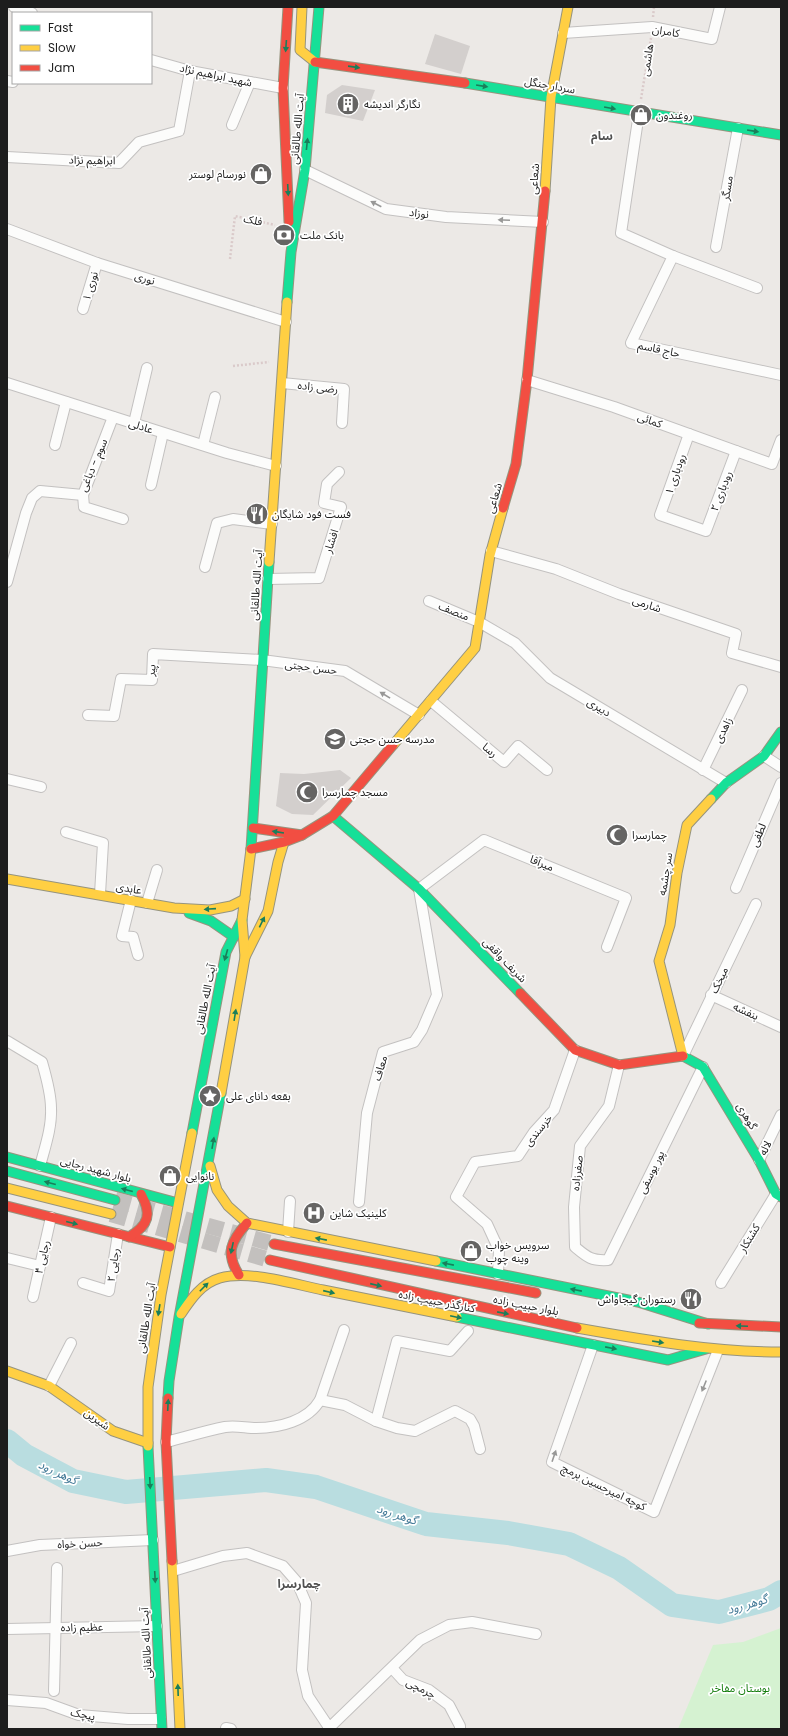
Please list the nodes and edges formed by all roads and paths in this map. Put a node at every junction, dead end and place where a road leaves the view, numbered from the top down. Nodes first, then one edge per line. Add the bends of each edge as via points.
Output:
1 (14, 7) edge
2 (288, 7) edge
3 (302, 7) edge
4 (319, 7) edge
5 (568, 7) edge
6 (654, 7) edge
7 (720, 7) edge
8 (29, 12) edge
9 (652, 27) junction
10 (563, 34) junction
11 (152, 60) edge
12 (315, 62) junction
13 (190, 71) junction
14 (250, 82) junction
15 (283, 88) junction
16 (551, 97) junction
17 (639, 113) junction
18 (232, 125) dead end
19 (738, 128) junction
20 (781, 135) edge
21 (7, 157) edge
22 (305, 170) junction
23 (543, 222) junction
24 (290, 227) junction
25 (7, 229) edge
26 (716, 247) dead end
27 (291, 252) junction
28 (673, 256) junction
29 (230, 258) dead end
30 (97, 263) junction
31 (757, 288) dead end
32 (83, 309) dead end
33 (286, 322) junction
34 (283, 360) junction
35 (233, 366) dead end
36 (147, 368) dead end
37 (781, 375) edge
38 (526, 380) junction
39 (7, 383) edge
40 (282, 383) junction
41 (215, 397) dead end
42 (66, 402) junction
43 (113, 416) junction
44 (134, 423) junction
45 (342, 423) dead end
46 (164, 433) junction
47 (689, 434) junction
48 (781, 440) edge
49 (55, 445) dead end
50 (203, 445) junction
51 (736, 451) junction
52 (276, 466) junction
53 (339, 472) dead end
54 (151, 485) dead end
55 (83, 495) junction
56 (123, 519) dead end
57 (272, 524) junction
58 (706, 531) joint
59 (492, 551) junction
60 (204, 567) dead end
61 (268, 579) junction
62 (7, 582) edge
63 (429, 601) dead end
64 (480, 622) junction
65 (262, 660) junction
66 (781, 667) edge
67 (742, 690) dead end
68 (432, 701) junction
69 (88, 715) dead end
70 (419, 715) junction
71 (781, 732) edge
72 (764, 756) junction
73 (781, 768) edge
74 (547, 770) dead end
75 (703, 770) junction
76 (7, 779) edge
77 (726, 783) junction
78 (781, 783) edge
79 (41, 787) dead end
80 (333, 816) junction
81 (253, 828) junction
82 (66, 832) dead end
83 (302, 835) junction
84 (284, 842) junction
85 (251, 850) junction
86 (157, 870) dead end
87 (7, 879) edge
88 (736, 888) dead end
89 (419, 889) junction
90 (100, 894) junction
91 (245, 899) junction
92 (131, 900) junction
93 (147, 903) junction
94 (756, 904) dead end
95 (174, 908) junction
96 (242, 920) junction
97 (234, 937) junction
98 (607, 947) dead end
99 (138, 955) dead end
100 (245, 957) junction
101 (711, 995) junction
102 (781, 1028) edge
103 (7, 1041) edge
104 (575, 1050) junction
105 (217, 1055) junction
106 (683, 1056) junction
107 (619, 1065) junction
108 (703, 1067) junction
109 (781, 1115) edge
110 (7, 1157) edge
111 (759, 1160) junction
112 (209, 1164) junction
113 (40, 1166) junction
114 (7, 1171) edge
115 (7, 1188) edge
116 (141, 1194) junction
117 (778, 1195) edge
118 (115, 1200) tunnel mouth
119 (290, 1201) dead end
120 (359, 1202) dead end
121 (178, 1203) junction
122 (7, 1206) edge
123 (111, 1214) tunnel mouth
124 (51, 1217) junction
125 (247, 1223) junction
126 (288, 1232) junction
127 (118, 1234) junction
128 (128, 1237) junction
129 (274, 1244) tunnel mouth
130 (170, 1247) junction
131 (7, 1258) edge
132 (590, 1259) joint
133 (270, 1260) tunnel mouth
134 (40, 1266) junction
135 (498, 1274) junction
136 (239, 1275) junction
137 (83, 1283) dead end
138 (722, 1283) dead end
139 (542, 1294) dead end
140 (33, 1297) dead end
141 (647, 1315) dead end
142 (179, 1317) junction
143 (708, 1324) junction
144 (781, 1327) edge
145 (344, 1330) dead end
146 (468, 1331) dead end
147 (71, 1343) dead end
148 (593, 1345) junction
149 (706, 1349) junction
150 (718, 1350) junction
151 (781, 1352) edge
152 (7, 1371) edge
153 (49, 1386) junction
154 (320, 1400) junction
155 (376, 1421) junction
156 (148, 1443) junction
157 (166, 1443) junction
158 (480, 1448) dead end
159 (153, 1539) junction
160 (7, 1551) edge
161 (57, 1568) dead end
162 (173, 1571) junction
163 (157, 1626) junction
164 (56, 1628) junction
165 (7, 1629) edge
166 (536, 1634) dead end
167 (392, 1668) junction
168 (54, 1691) dead end
169 (7, 1700) edge
170 (161, 1724) edge
171 (180, 1729) edge
172 (329, 1729) edge
173 (460, 1729) edge

1 - 8 street
2 -> 15 main road, آیت الله طالقانی
3 - 12 main road via 300,50
4 - 12 main road, آیت الله طالقانی
5 - 10 main road, شعاعی
6 - 9 path, هاشمی
7 - 9 street, کامران via 712,39
9 - 10 street, کامران
9 - 17 path, هاشمی
10 - 16 main road, شعاعی
11 - 13 street, شهید ابراهیم نژاد
12 -> 16 main road, سردار جنگل
22 -> 12 main road, آیت الله طالقانی
13 - 14 street, شهید ابراهیم نژاد
13 - 21 street, ابراهیم نژاد via 179,131 139,142 119,163
14 - 15 street, شهید ابراهیم نژاد
14 - 18 street
15 -> 24 main road, آیت الله طالقانی
16 -> 17 main road, سردار جنگل
16 - 23 main road, شعاعی
17 - 19 main road, سردار جنگل
17 - 28 street via 621,233
19 -> 20 main road, سردار جنگل
19 - 26 street, مسگر
23 -> 22 street, نوزاد via 446,216 386,209
22 - 27 main road, آیت الله طالقانی
23 - 38 main road, شعاعی
24 - 27 main road, آیت الله طالقانی
24 - 29 path, فلک via 235,216
25 - 30 street, نوری
27 - 33 main road, آیت الله طالقانی
28 - 31 street
28 - 37 street, حاج قاسم via 631,343
30 - 32 street, نوری ۱
30 - 33 street, نوری
33 - 34 main road, آیت الله طالقانی
34 - 35 path
34 - 40 main road, آیت الله طالقانی
36 - 44 street
38 - 47 street, کمائی via 614,407
38 - 59 main road, شعاعی via 516,464
39 - 42 street, عادلی
40 - 45 street, رضی زاده via 344,389
40 - 52 main road, آیت الله طالقانی
41 - 50 street
42 - 43 street, عادلی
42 - 49 street
43 - 44 street, عادلی
43 - 55 street, سوم - دباغی
44 - 46 street, عادلی
46 - 50 street, عادلی
46 - 54 street
47 - 51 street, کمائی
47 - 58 street, رودباری ۱ via 660,515
48 - 51 street, کمائی via 772,464
50 - 52 street, عادلی
51 - 58 street, رودباری ۲
52 - 57 main road, آیت الله طالقانی
53 - 61 street, افشار via 327,484 324,503 341,507 319,578
55 - 56 street via 84,507
55 - 62 street, سوم - دباغی via 40,491 32,498
57 - 60 street via 233,519 217,523
57 - 61 main road, آیت الله طالقانی
59 - 64 main road, شعاعی
59 - 66 street, شارمی via 556,569 618,594 736,634 732,653
61 - 65 main road, آیت الله طالقانی
63 - 64 street, منصف
64 - 68 main road, شعاعی via 475,648
64 - 75 street, دبیری via 515,643 550,678
65 - 69 street, پیر via 153,654 152,680 121,679 114,716
70 -> 65 street, حسن حجتی via 345,671
65 - 81 main road, آیت الله طالقانی
67 - 75 street, زاهدی
68 - 70 main road, شعاعی
68 - 74 street, رسا via 504,762 518,746
70 - 80 main road, شعاعی
71 - 72 main road, سر چشمه
72 - 73 street
72 - 77 main road, سر چشمه
75 - 77 street, دبیری
76 - 79 street
77 - 106 main road, سر چشمه via 687,825 670,925 658,961
78 - 88 street, لطفی
80 - 83 main road, شعاعی
80 - 89 main road, شریف واقفی
83 -> 81 main road
81 - 85 main road, آیت الله طالقانی
82 - 90 street via 104,843
83 - 84 main road, شعاعی
84 - 85 main road, شعاعی
100 -> 84 main road via 268,911
85 - 91 main road, آیت الله طالقانی
86 - 93 street
87 - 90 main road, عابدی
89 - 98 street, میرآقا via 484,840 626,898
89 - 104 main road, شریف واقفی
89 - 120 street, معاف via 437,995 414,1042 383,1052 367,1113
90 - 92 main road, عابدی
91 -> 95 main road, عابدی via 231,906 210,910
91 - 96 main road, آیت الله طالقانی
92 - 93 main road, عابدی
92 - 99 street via 122,936 134,937
93 - 95 main road, عابدی
94 - 101 street, میخک
95 - 97 main road via 211,921
96 - 97 main road, آیت الله طالقانی
96 - 100 main road, آیت الله طالقانی
97 -> 105 main road, آیت الله طالقانی via 226,952
105 -> 100 main road, آیت الله طالقانی
101 - 102 street, بنفشه
101 - 106 street, میخک
103 - 113 street via 42,1062 46,1076 51,1108 49,1136
104 - 107 main road, شریف واقفی
104 - 135 street, خرسندی via 554,1110 534,1132 518,1156 475,1162 456,1198 487,1224 499,1250
112 -> 105 main road, آیت الله طالقانی
105 - 121 main road, آیت الله طالقانی
106 - 107 main road, شریف واقفی
106 - 108 main road
107 - 132 street, صفرزاده via 609,1106 580,1146 574,1207 575,1247
108 - 111 main road, گوهری
108 - 132 street, پور یوسفی via 608,1260
109 - 111 street, لاله
110 - 113 main road, بلوار شهید رجایی
111 - 117 main road, گوهری
112 - 125 main road via 217,1190 228,1206
112 - 142 main road, آیت الله طالقانی
116 -> 113 main road, بلوار شهید رجایی
118 -> 114 main road
115 - 123 main road
116 - 121 main road, بلوار شهید رجایی
116 - 128 main road via 147,1203 146,1219 139,1232
117 - 138 street, کشتکار
119 - 126 street
121 - 130 main road, آیت الله طالقانی
122 - 124 main road
124 -> 127 main road
124 - 134 street, رجایی ۴
125 - 126 main road
125 -> 136 main road via 231,1246 230,1258
135 -> 126 main road
127 - 128 main road
127 - 137 street, رجایی ۲ via 110,1292
128 - 130 main road
129 - 139 main road, بلوار حبیب زاده
130 -> 156 main road, آیت الله طالقانی via 148,1388
131 - 134 street
133 -> 149 main road, بلوار حبیب زاده via 464,1305 635,1339
134 - 140 street, رجایی ۴
143 -> 135 main road via 638,1302
142 -> 136 main road, کنارگذر حبیب زاده via 208,1282 226,1275
136 -> 148 main road, کنارگذر حبیب زاده via 300,1285
141 - 143 main road
157 -> 142 main road, آیت الله طالقانی via 169,1381
144 -> 143 main road
145 - 154 street
146 - 155 street via 450,1351 397,1341
147 - 153 street
148 -> 149 main road, کنارگذر حبیب زاده via 668,1360
150 -> 148 street, کوچه امیرحسین برمچ via 654,1512 552,1462
149 - 150 main road, بلوار حبیب زاده
150 - 151 main road, بلوار حبیب زاده
152 - 153 main road, شیرین
153 - 156 main road, شیرین via 113,1431
154 - 155 street via 345,1405
154 - 157 street via 316,1408 298,1420 284,1424 257,1428 227,1427
155 - 158 street via 415,1430 455,1411 470,1419
156 - 157 main road
156 -> 159 main road, آیت الله طالقانی
157 - 162 main road, آیت الله طالقانی
159 - 160 street, حسن خواه via 40,1545
159 -> 163 main road, آیت الله طالقانی
161 - 164 street
171 -> 162 main road, آیت الله طالقانی
162 - 172 street via 223,1556 247,1553 283,1566 297,1582 306,1603 302,1670 308,1696
163 - 164 street, عظیم زاده
163 - 170 main road, آیت الله طالقانی
164 - 165 street, عظیم زاده
164 - 168 street
166 - 167 street via 472,1622 449,1625 420,1640
167 - 172 street
167 - 173 street, چرمچی via 403,1680 429,1690 449,1705
169 - 170 street, پیچک via 46,1703 79,1715

